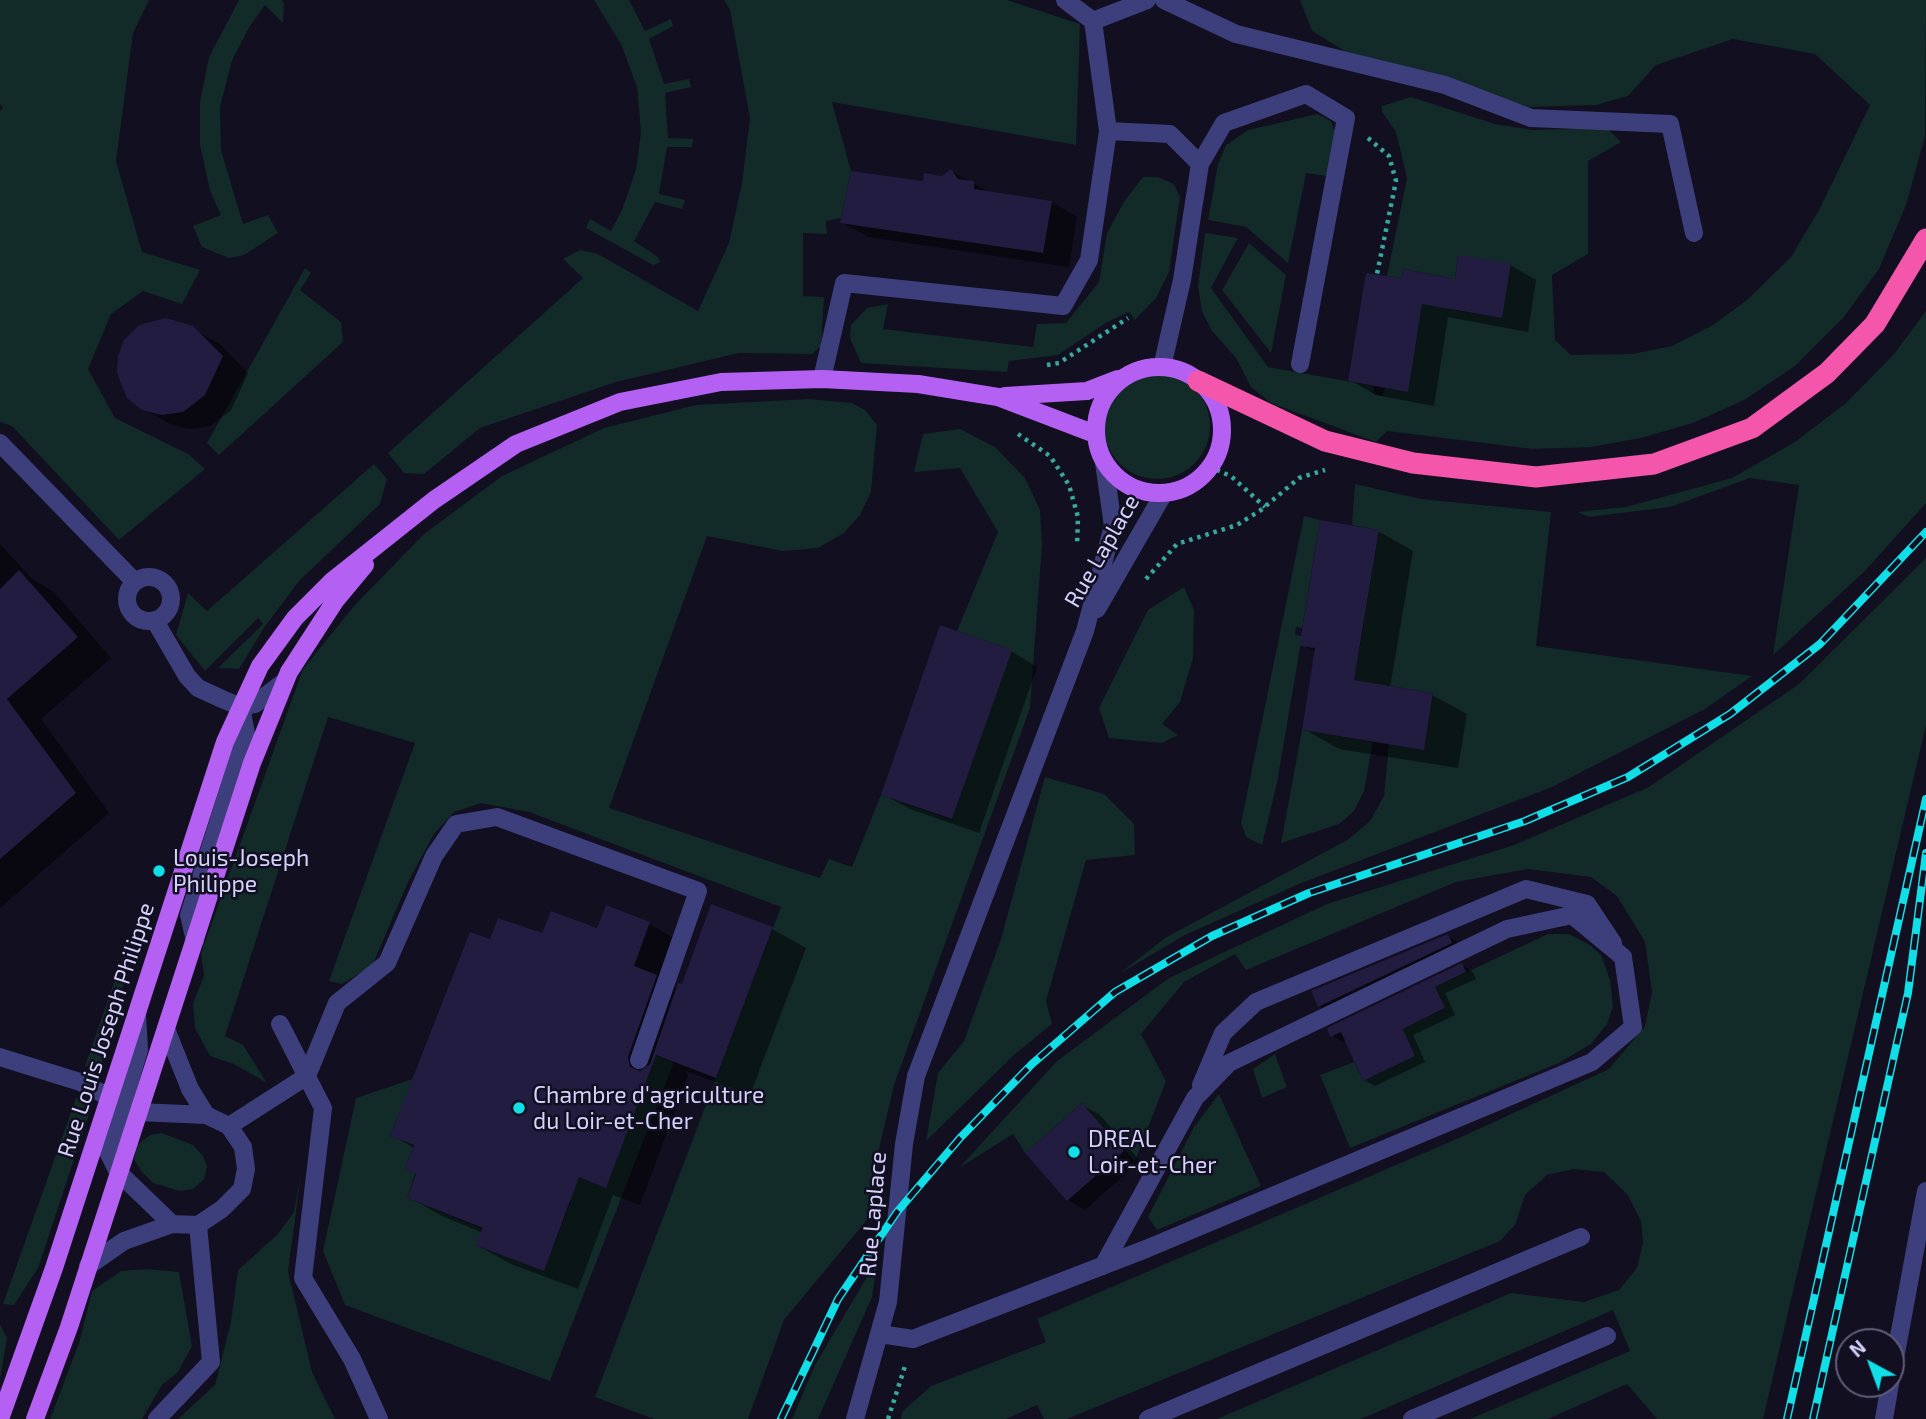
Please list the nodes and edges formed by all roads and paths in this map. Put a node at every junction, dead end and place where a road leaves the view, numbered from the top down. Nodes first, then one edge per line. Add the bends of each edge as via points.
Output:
1 (1065, 0) edge
2 (1147, 0) edge
3 (1164, 0) edge
4 (1093, 21) junction
5 (1346, 118) junction
6 (1108, 131) junction
7 (1200, 164) junction
8 (1694, 233) dead end
9 (1926, 239) edge
10 (1377, 274) dead end
11 (1128, 318) dead end
12 (1300, 364) dead end
13 (1039, 366) dead end
14 (1161, 367) junction
15 (1123, 377) junction
16 (822, 379) junction
17 (1198, 380) junction
18 (998, 397) junction
19 (1018, 434) dead end
20 (1095, 434) junction
21 (0, 443) edge
22 (1104, 463) junction
23 (1209, 466) junction
24 (1332, 468) dead end
25 (1164, 493) junction
26 (1265, 507) junction
27 (384, 543) junction
28 (1077, 546) dead end
29 (135, 582) junction
30 (1139, 587) dead end
31 (155, 621) junction
32 (1085, 631) junction
33 (285, 681) junction
34 (241, 706) junction
35 (195, 941) junction
36 (1623, 957) junction
37 (280, 1024) dead end
38 (166, 1029) junction
39 (0, 1056) edge
40 (639, 1060) dead end
41 (307, 1076) junction
42 (1195, 1098) junction
43 (124, 1104) junction
44 (206, 1115) junction
45 (229, 1126) junction
46 (118, 1172) junction
47 (1926, 1191) edge
48 (172, 1224) junction
49 (198, 1225) junction
50 (1581, 1237) dead end
51 (88, 1266) junction
52 (1103, 1266) junction
53 (1901, 1328) edge
54 (880, 1334) junction
55 (1607, 1336) dead end
56 (913, 1339) junction
57 (1888, 1398) edge
58 (0, 1419) edge
59 (35, 1419) edge
60 (157, 1419) edge
61 (379, 1419) edge
62 (856, 1419) edge
63 (888, 1419) edge
64 (1149, 1419) edge
65 (1412, 1419) edge
66 (1884, 1419) edge

1 - 4 street
2 - 4 street
3 - 8 street via 1236,34 1445,85 1531,118 1670,124
4 - 6 street
5 - 7 street via 1306,94 1224,123
5 - 10 path via 1389,156 1396,181
5 - 12 street
6 - 7 street via 1170,134
6 - 16 street via 1090,260 1063,306 844,283
7 - 14 street via 1182,280
9 - 17 highway via 1875,324 1827,373 1752,428 1654,464 1536,477 1413,463 1325,441
11 - 13 path via 1059,363
14 - 15 main road
14 - 17 main road
15 - 18 main road via 1087,391
15 - 20 main road via 1100,406
16 - 18 main road, Rue Louis Joseph Philippe via 918,384
16 - 27 main road, Rue Louis Joseph Philippe via 721,382 620,402 516,444 434,500
17 - 23 main road, Rue Laplace via 1212,395 1220,415 1222,437
18 - 20 main road
19 - 28 path via 1050,456 1069,485 1078,517
20 - 22 main road, Rue Laplace
21 - 29 street
22 - 25 main road, Rue Laplace via 1130,487
22 - 32 street, Rue Laplace via 1113,526
23 - 25 main road, Rue Laplace via 1185,488
23 - 26 path via 1232,477
24 - 26 path via 1299,478
25 - 32 street, Rue Laplace
26 - 30 path via 1237,525 1177,544
27 - 33 main road, Rue Louis Joseph Philippe via 335,601
27 - 34 main road, Rue Louis Joseph Philippe via 332,581 295,618 260,666
29 - 31 street via 126,597 128,607 140,621
29 - 31 street via 151,576 166,585 171,604
31 - 34 street via 198,688
32 - 54 street, Rue Laplace via 916,1076 906,1130 894,1272
33 - 34 street via 267,698
33 - 35 main road, Rue Louis Joseph Philippe via 252,763
34 - 35 street via 246,734 189,915
34 - 43 main road, Rue Louis Joseph Philippe via 225,742 137,1013
35 - 38 main road, Rue Louis Joseph Philippe
36 - 42 street via 1572,915 1507,929 1229,1063
36 - 42 street via 1587,904 1526,889 1256,1002 1223,1033
36 - 52 street via 1633,1027 1592,1062
37 - 41 street
38 - 43 main road, Rue Louis Joseph Philippe
38 - 44 street
39 - 43 street via 80,1082
40 - 41 street via 698,891 497,817 456,824 434,856 387,963 337,1003
41 - 45 street
41 - 61 street via 323,1108 303,1278 352,1359
42 - 52 street
43 - 44 street
43 - 46 main road, Rue Louis Joseph Philippe
43 - 58 main road, Rue Louis Joseph Philippe via 54,1268
44 - 45 street
45 - 49 street via 243,1147 246,1169 242,1189
46 - 48 street
46 - 51 main road, Rue Louis Joseph Philippe
47 - 53 street
48 - 49 street
48 - 51 street via 124,1241
49 - 60 street via 211,1362
50 - 64 street
51 - 59 main road, Rue Louis Joseph Philippe
52 - 56 street
54 - 56 street
54 - 62 street, Rue Laplace
55 - 65 street
56 - 63 path
57 - 66 street

